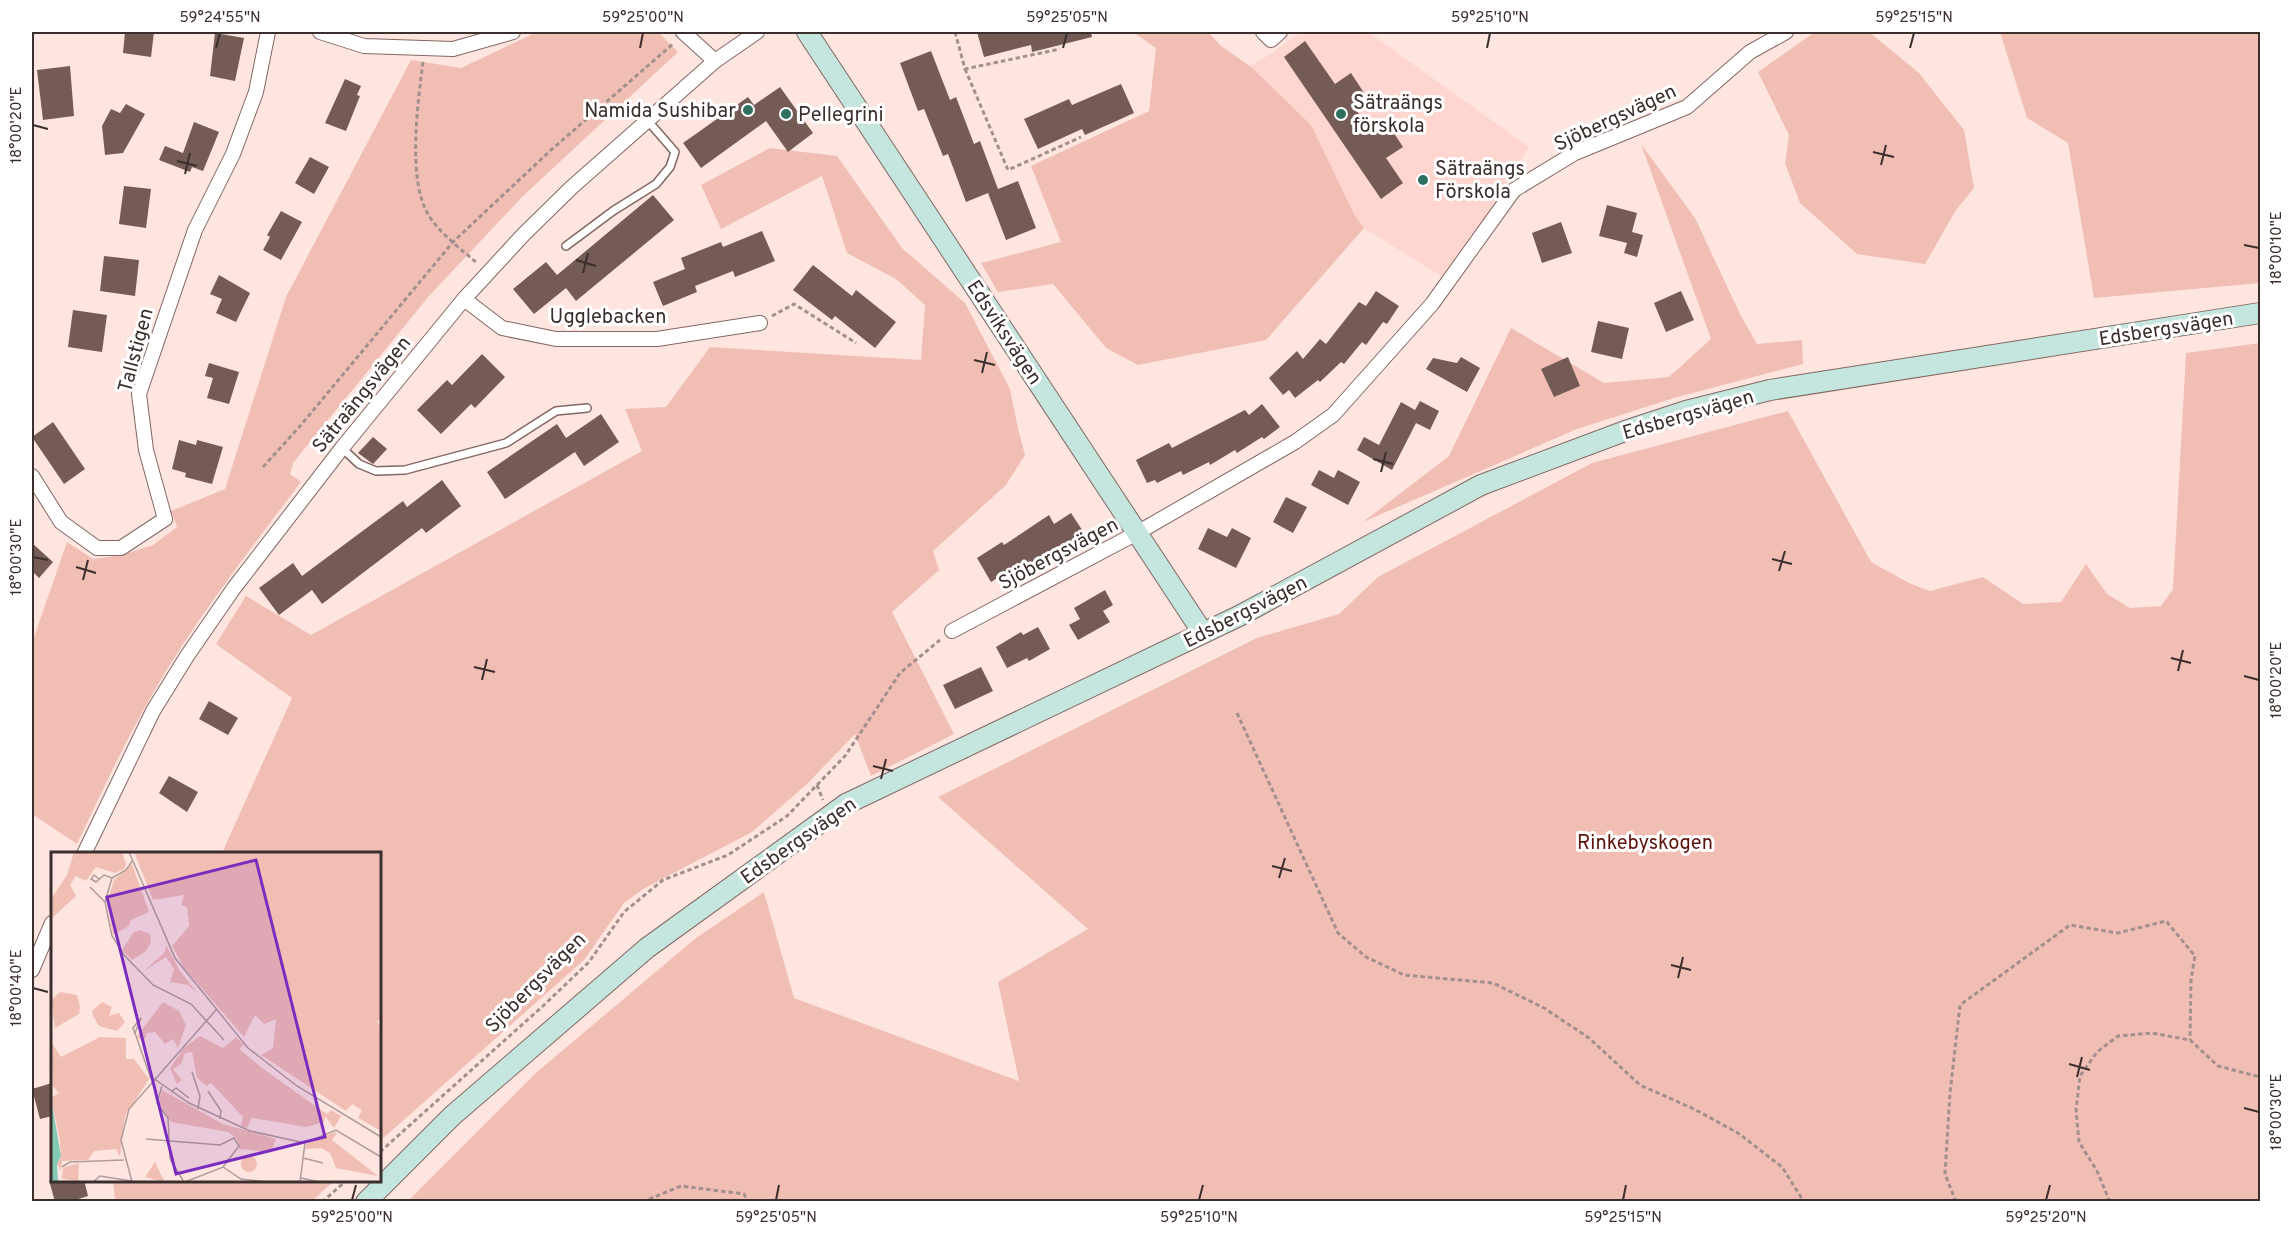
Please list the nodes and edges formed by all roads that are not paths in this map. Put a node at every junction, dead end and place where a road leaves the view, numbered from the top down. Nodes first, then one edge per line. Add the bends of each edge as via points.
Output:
1 (268, 32) edge
2 (320, 32) edge
3 (513, 32) edge
4 (684, 32) edge
5 (757, 32) edge
6 (807, 32) edge
7 (1263, 32) edge
8 (1280, 32) edge
9 (1786, 32) edge
10 (715, 61) junction
11 (648, 121) junction
12 (566, 246) dead end
13 (465, 299) junction
14 (2260, 313) edge
15 (760, 323) road end
16 (587, 408) dead end
17 (342, 448) junction
18 (32, 476) edge
19 (1137, 533) junction
20 (952, 631) road end
21 (1203, 633) junction
22 (85, 852) edge
23 (51, 925) edge
24 (32, 970) edge
25 (366, 1202) edge

1 - 18 street, Tallstigen via 256,92 233,154 195,230 139,394 146,450 165,519 121,548 97,548 61,522
2 - 3 street via 364,46 453,49
4 - 10 street
5 - 10 street, Sätraängsvägen
6 - 19 main road, Edsviksvägen
7 - 8 street via 1271,40
9 - 19 street, Sjöbergsvägen via 1750,52 1687,107 1575,153 1514,190 1432,304 1333,414 1295,442
10 - 11 street, Sätraängsvägen
11 - 12 lane via 675,152 670,167 656,184
11 - 13 street, Sätraängsvägen via 572,187
13 - 15 street, Ugglebacken via 502,328 556,339 657,339
13 - 17 street, Sätraängsvägen
14 - 21 main road, Edsbergsvägen via 1770,390 1686,411 1481,485
16 - 17 lane via 556,411 506,443 405,470 376,471 359,464
17 - 22 street, Sätraängsvägen via 187,656 153,711
19 - 20 street, Sjöbergsvägen
19 - 21 main road, Edsviksvägen
21 - 25 main road, Edsbergsvägen via 846,804 647,948 452,1116
23 - 24 street

